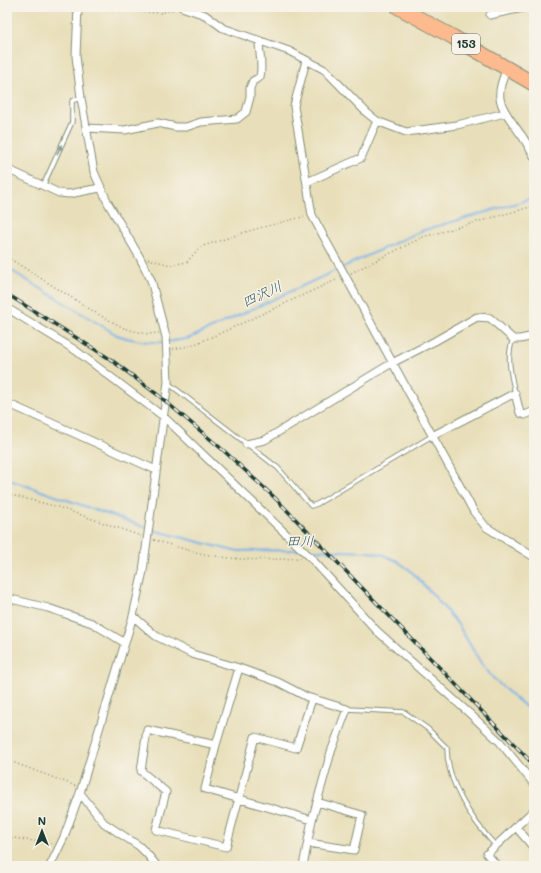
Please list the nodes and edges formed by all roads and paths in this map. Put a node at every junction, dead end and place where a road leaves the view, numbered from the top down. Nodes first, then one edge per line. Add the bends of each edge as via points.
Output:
1 (182, 7) edge
2 (398, 7) edge
3 (527, 7) edge
4 (78, 8) edge
5 (490, 15) dead end
6 (259, 41) junction
7 (306, 60) junction
8 (508, 69) junction
9 (534, 84) edge
10 (81, 98) junction
11 (505, 113) junction
12 (377, 121) junction
13 (86, 128) junction
14 (534, 156) edge
15 (7, 169) edge
16 (307, 182) junction
17 (43, 186) junction
18 (100, 188) junction
19 (312, 215) junction
20 (139, 256) junction
21 (7, 257) edge
22 (7, 308) edge
23 (166, 335) junction
24 (534, 336) edge
25 (513, 339) junction
26 (392, 363) junction
27 (168, 382) junction
28 (515, 393) junction
29 (7, 403) edge
30 (534, 411) edge
31 (164, 417) junction
32 (432, 436) junction
33 (246, 444) junction
34 (156, 470) junction
35 (7, 494) edge
36 (147, 536) junction
37 (308, 555) junction
38 (534, 557) edge
39 (7, 598) edge
40 (133, 616) junction
41 (125, 643) junction
42 (239, 668) junction
43 (312, 699) junction
44 (347, 709) junction
45 (216, 744) junction
46 (7, 760) edge
47 (534, 784) edge
48 (80, 790) junction
49 (239, 798) junction
50 (317, 802) junction
51 (534, 810) edge
52 (312, 820) junction
53 (516, 827) junction
54 (7, 837) edge
55 (308, 842) junction
56 (60, 845) junction
57 (495, 845) junction
58 (534, 848) edge
59 (50, 866) edge
60 (157, 866) edge
61 (304, 866) edge
62 (497, 866) edge

1 - 4 path via 160,13
1 - 6 street via 205,15 223,28
2 - 8 highway, 153
3 - 5 street
4 - 10 street via 76,56
6 - 7 street
6 - 13 street via 262,70 260,77 253,81 250,88 246,112 237,119 186,126 158,123 125,130
7 - 12 street via 325,70
7 - 16 street via 294,106
8 - 9 highway, 153
8 - 11 street via 500,89
10 - 13 street
17 -> 10 lane via 72,122 72,101
11 - 12 street via 457,125 406,132
11 - 14 street
12 - 16 street via 361,158
13 - 18 street via 94,172
15 - 17 street
16 - 19 street
17 - 18 street via 69,194
18 - 20 street
19 - 20 path via 200,246 187,262 171,265
19 - 26 street
20 - 23 street via 151,280
21 - 23 path via 124,328
22 - 31 street via 75,350
23 - 27 street
24 - 25 street
25 - 26 street via 490,318 477,317
25 - 28 lane via 509,364
26 - 32 street
26 - 33 street via 265,440
27 - 31 street
27 - 33 lane
28 - 30 street via 520,413 525,415
28 - 32 street
29 - 34 street
31 - 34 street
31 - 37 street
32 - 33 lane via 311,506 278,468
32 - 38 street via 474,512 486,527
34 - 36 street
35 - 36 path via 55,506
36 - 37 path via 209,555 232,558 269,560
36 - 40 street via 143,571
37 - 47 street via 378,631 500,742
39 - 41 street via 92,623
40 - 41 street
40 - 42 street via 156,636 192,654
41 - 48 street
42 - 43 street via 278,682
42 - 45 street
43 - 44 street
43 - 49 street via 296,748 255,737
44 - 50 street via 331,752
44 - 57 lane via 404,712 428,729 447,748 447,762 464,805
45 - 49 street via 205,789
45 - 49 street via 147,730 141,771 166,792 156,830 226,847
46 - 48 path
48 - 56 street
48 - 60 street via 104,823 139,846
49 - 52 street
50 - 52 street
50 - 55 street via 362,815 354,850
51 - 53 street
52 - 55 street
53 - 57 street
53 - 58 street
54 - 56 path
55 - 61 street
56 - 59 street
57 - 62 street via 486,854

